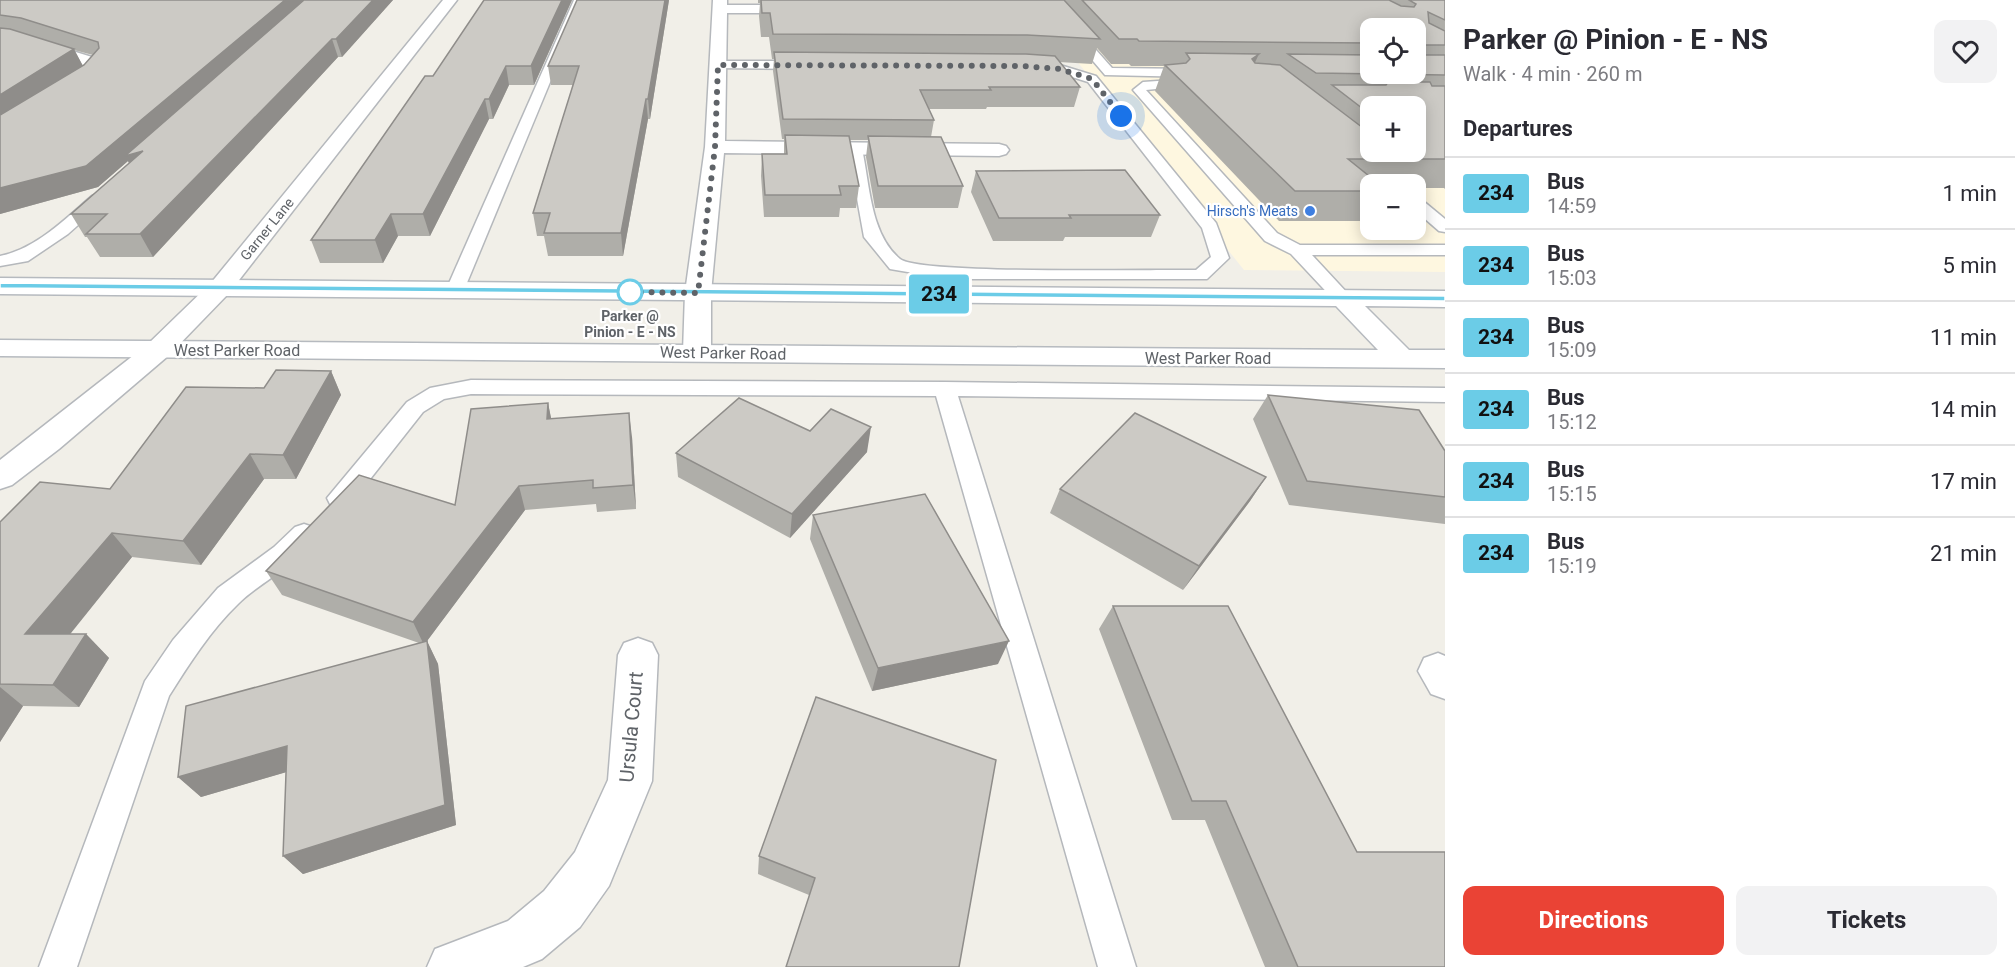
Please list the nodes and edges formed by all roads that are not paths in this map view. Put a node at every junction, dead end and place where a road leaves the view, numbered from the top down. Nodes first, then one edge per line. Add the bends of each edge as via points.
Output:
1 (450, 0) edge
2 (579, 0) edge
3 (1046, 0) edge
4 (720, 4) edge
5 (815, 9) edge
6 (0, 37) edge
7 (718, 65) junction
8 (823, 65) edge
9 (1021, 66) edge
10 (0, 133) edge
11 (715, 147) junction
12 (855, 149) junction
13 (999, 150) dead end
14 (107, 191) edge
15 (1426, 211) edge
16 (1445, 227) edge
17 (1297, 250) junction
18 (1445, 250) edge
19 (22, 257) junction
20 (0, 261) edge
21 (0, 273) edge
22 (0, 286) edge
23 (220, 288) junction
24 (455, 290) junction
25 (698, 293) junction
26 (1342, 297) junction
27 (1445, 299) edge
28 (0, 348) edge
29 (158, 350) junction
30 (697, 352) junction
31 (1402, 359) junction
32 (1445, 359) edge
33 (945, 389) junction
34 (1445, 395) edge
35 (0, 477) edge
36 (638, 655) dead end
37 (58, 967) edge
38 (453, 967) edge
39 (1117, 967) edge

1 - 23 street, Garner Lane
2 - 24 lane
3 - 17 lane via 1109,72 1204,79 1143,86 1139,90 1270,237
4 - 5 street
4 - 7 street
6 - 10 street via 99,65 87,78
7 - 8 lane
7 - 11 street
9 - 12 lane via 1060,69 1092,79 1210,227 1220,258 1201,275 949,274 896,265 873,237
11 - 12 street
11 - 25 street
12 - 13 street
14 - 19 lane via 62,230
15 - 16 lane
17 - 18 lane
17 - 26 lane
19 - 20 lane
19 - 21 lane
22 - 23 street
23 - 24 street
23 - 29 street, Garner Lane
24 - 25 street
25 - 26 street
25 - 30 street
26 - 27 street
26 - 31 street
28 - 29 street, West Parker Road
29 - 30 street, West Parker Road
29 - 35 street, Garner Lane
30 - 31 street, West Parker Road
31 - 32 street, West Parker Road
33 - 34 lane
33 - 37 lane via 471,387 438,393 415,407 359,477 321,516 283,554 228,596 183,648 156,690
33 - 39 lane
36 - 38 street, Ursula Court via 630,781 592,869 562,909 524,941

